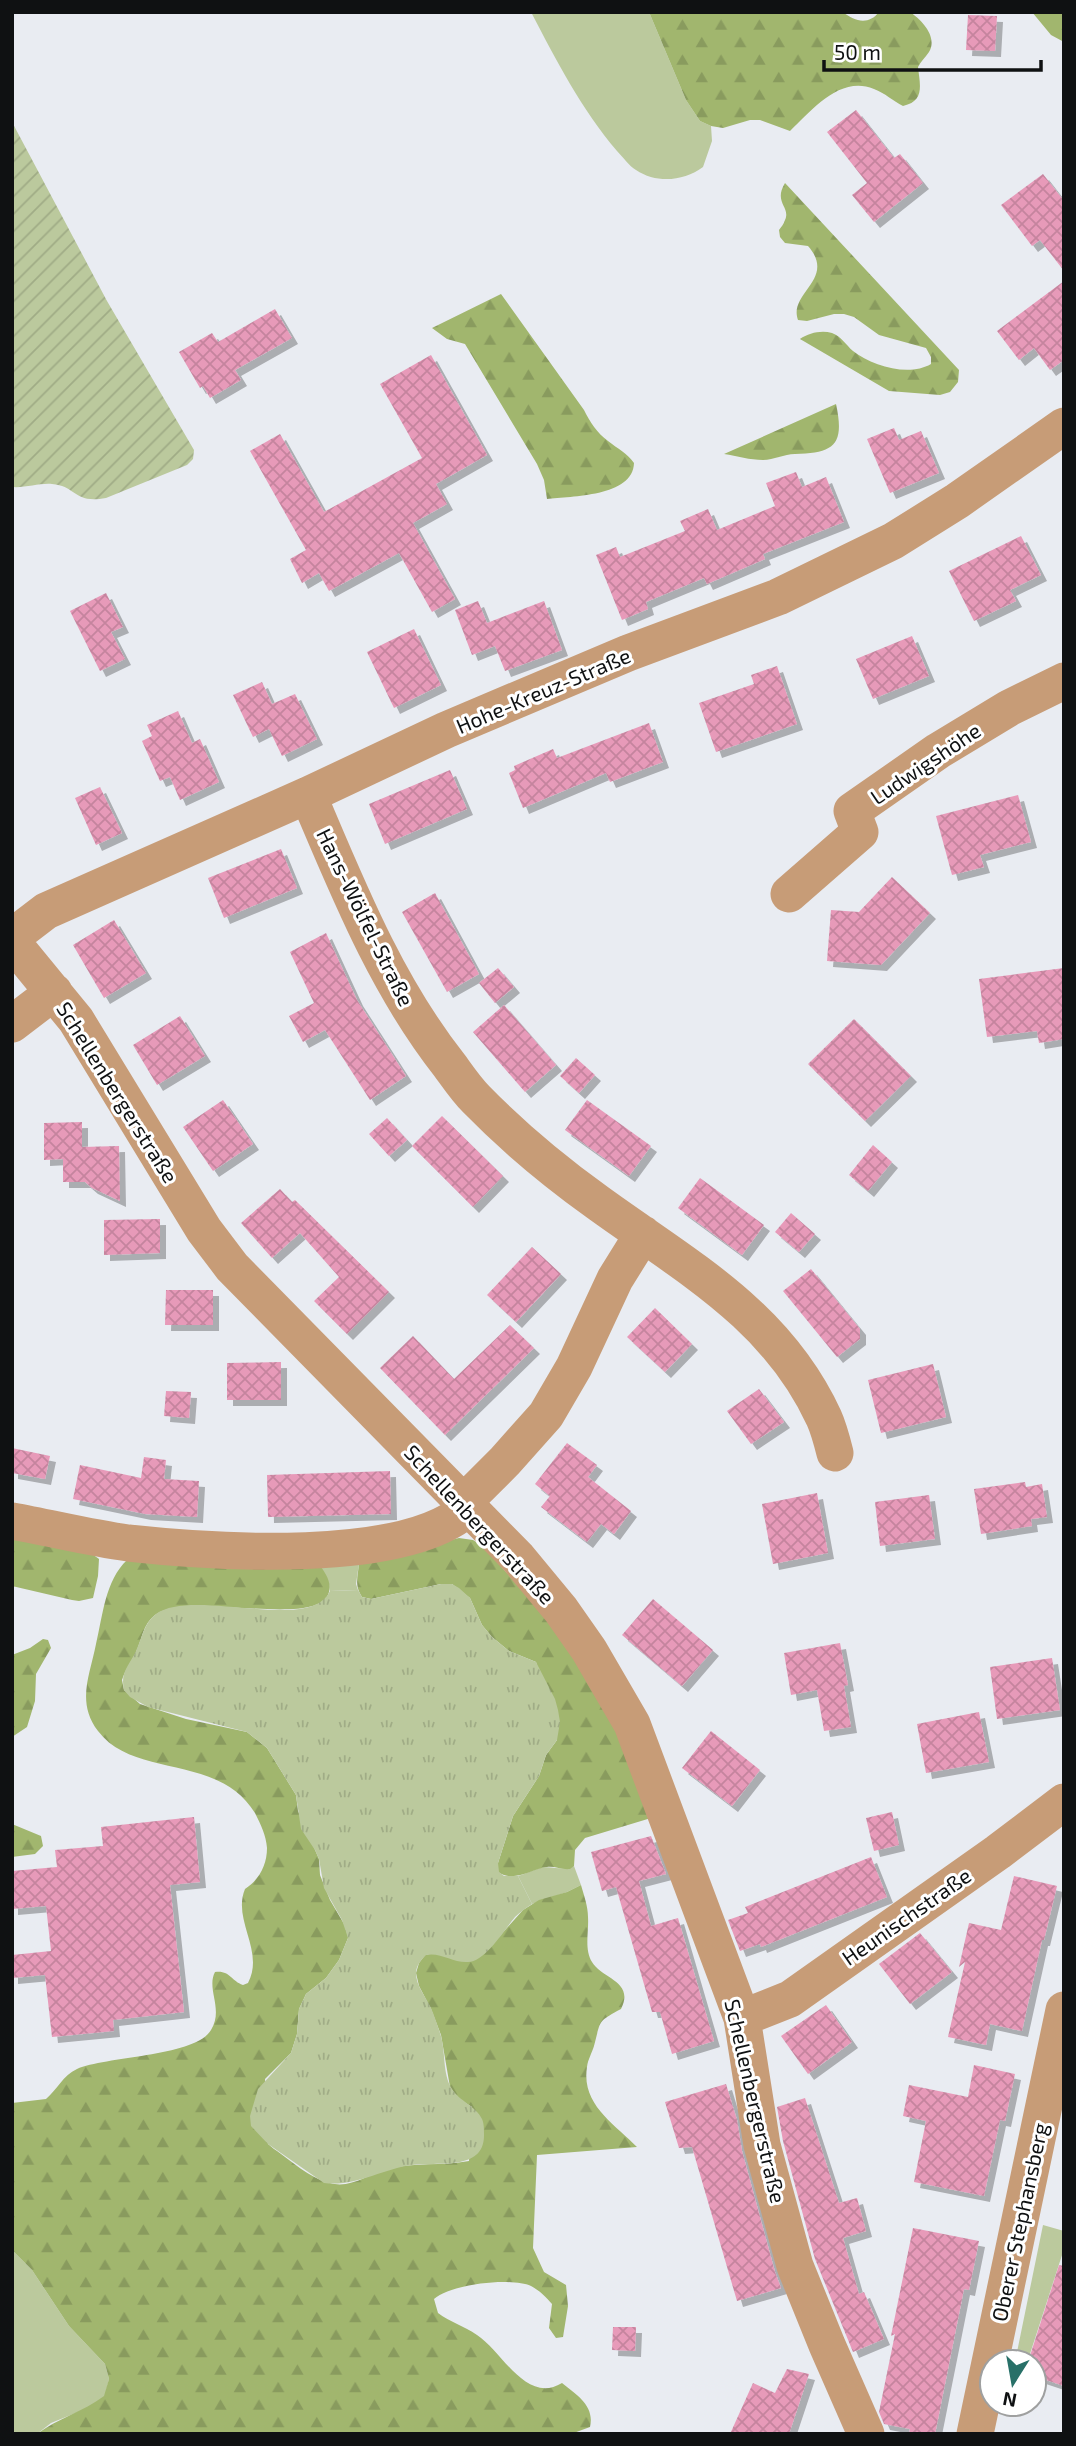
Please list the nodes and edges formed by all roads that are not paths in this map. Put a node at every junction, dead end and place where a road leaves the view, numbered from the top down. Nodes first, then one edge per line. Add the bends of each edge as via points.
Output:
1 (1064, 426) edge
2 (1064, 681) edge
3 (307, 795) junction
4 (789, 894) dead end
5 (12, 939) edge
6 (54, 992) junction
7 (12, 1024) edge
8 (643, 1234) junction
9 (835, 1453) dead end
10 (466, 1506) junction
11 (12, 1521) edge
12 (1064, 1802) edge
13 (1064, 2010) edge
14 (742, 2018) junction
15 (866, 2434) edge
16 (975, 2434) edge

1 - 3 street, Hohe-Kreuz-Straße via 893,541 778,597 628,653
2 - 4 street, Ludwigshöhe via 938,751 852,811 860,832
3 - 5 street, Hohe-Kreuz-Straße via 46,911
3 - 8 street, Hans-Wölfel-Straße via 394,984 434,1046 475,1098 540,1158
5 - 6 street, Schellenbergerstraße
6 - 7 street
6 - 10 street, Schellenbergerstraße via 232,1267
8 - 9 street, Hans-Wölfel-Straße via 734,1300 777,1345 810,1391
8 - 10 street via 546,1415
10 - 11 street via 458,1518 440,1528 336,1550 216,1549 126,1542
10 - 14 street, Schellenbergerstraße via 561,1610 632,1724
12 - 14 street, Heunischstraße via 790,1999
13 - 16 street, Oberer Stephansberg
14 - 15 street, Schellenbergerstraße via 762,2145 795,2266

